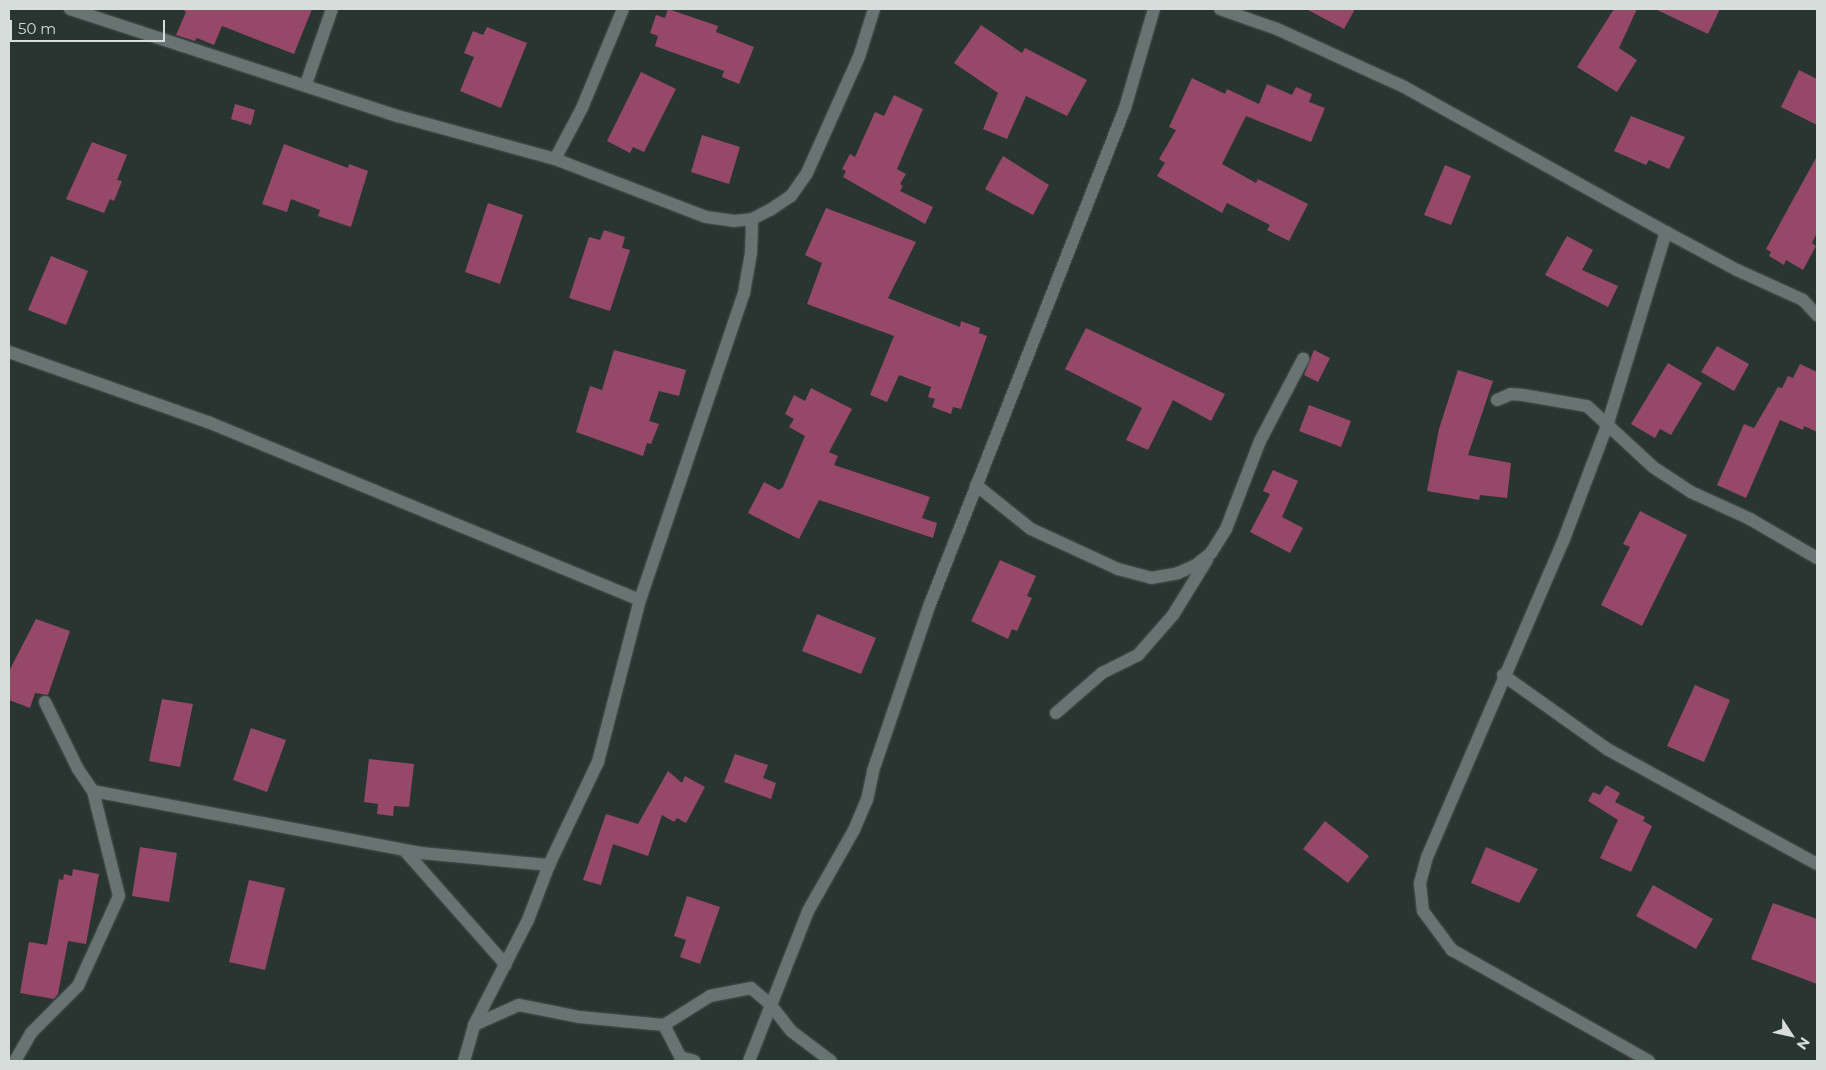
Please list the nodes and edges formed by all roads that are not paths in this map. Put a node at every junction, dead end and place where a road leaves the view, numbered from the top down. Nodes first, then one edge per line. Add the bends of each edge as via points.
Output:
1 (70, 9) edge
2 (332, 9) edge
3 (623, 9) edge
4 (874, 9) edge
5 (1154, 9) edge
6 (1220, 9) edge
7 (94, 12) edge
8 (306, 84) junction
9 (555, 159) junction
10 (752, 218) junction
11 (1666, 232) junction
12 (1817, 315) edge
13 (9, 352) edge
14 (1303, 358) dead end
15 (1497, 400) dead end
16 (1608, 423) junction
17 (976, 485) junction
18 (1211, 553) junction
19 (1817, 558) edge
20 (640, 600) junction
21 (1503, 675) junction
22 (46, 702) dead end
23 (1056, 713) dead end
24 (93, 791) junction
25 (405, 851) junction
26 (549, 864) junction
27 (1817, 864) edge
28 (506, 964) junction
29 (770, 1004) junction
30 (474, 1025) junction
31 (664, 1025) junction
32 (15, 1061) edge
33 (464, 1061) edge
34 (694, 1061) edge
35 (749, 1061) edge
36 (831, 1061) edge
37 (1649, 1061) edge

1 - 7 street
2 - 8 street
3 - 9 street via 582,108
4 - 10 street via 855,66 807,173 792,196
5 - 17 street via 1125,108
6 - 11 street via 1278,29 1404,87
7 - 8 street
8 - 9 street via 398,116
9 - 10 street via 706,217 734,221
10 - 20 street via 751,253 744,293
11 - 12 street via 1803,300
11 - 16 street
13 - 20 street via 208,422
14 - 18 street via 1280,398 1226,529
15 - 16 street via 1511,394 1523,394 1587,406
16 - 19 street via 1653,468 1691,492 1750,519
16 - 21 street via 1564,539
17 - 18 street via 1031,529 1118,569 1151,578 1178,573
17 - 29 street via 930,604 873,771 867,800 854,830 808,911
18 - 23 street via 1173,615 1138,655 1102,673
20 - 26 street via 598,762
21 - 27 street via 1607,749
21 - 37 street via 1427,857 1420,883 1423,911 1452,950
22 - 24 street via 78,769
24 - 25 street
24 - 32 street via 119,896 78,986 31,1032
25 - 26 street
25 - 28 street
26 - 28 street via 528,920
28 - 30 street
29 - 31 street via 751,988 718,994
29 - 35 street
29 - 36 street via 791,1031
30 - 31 street via 519,1005 579,1017
30 - 33 street
31 - 34 street via 680,1057

